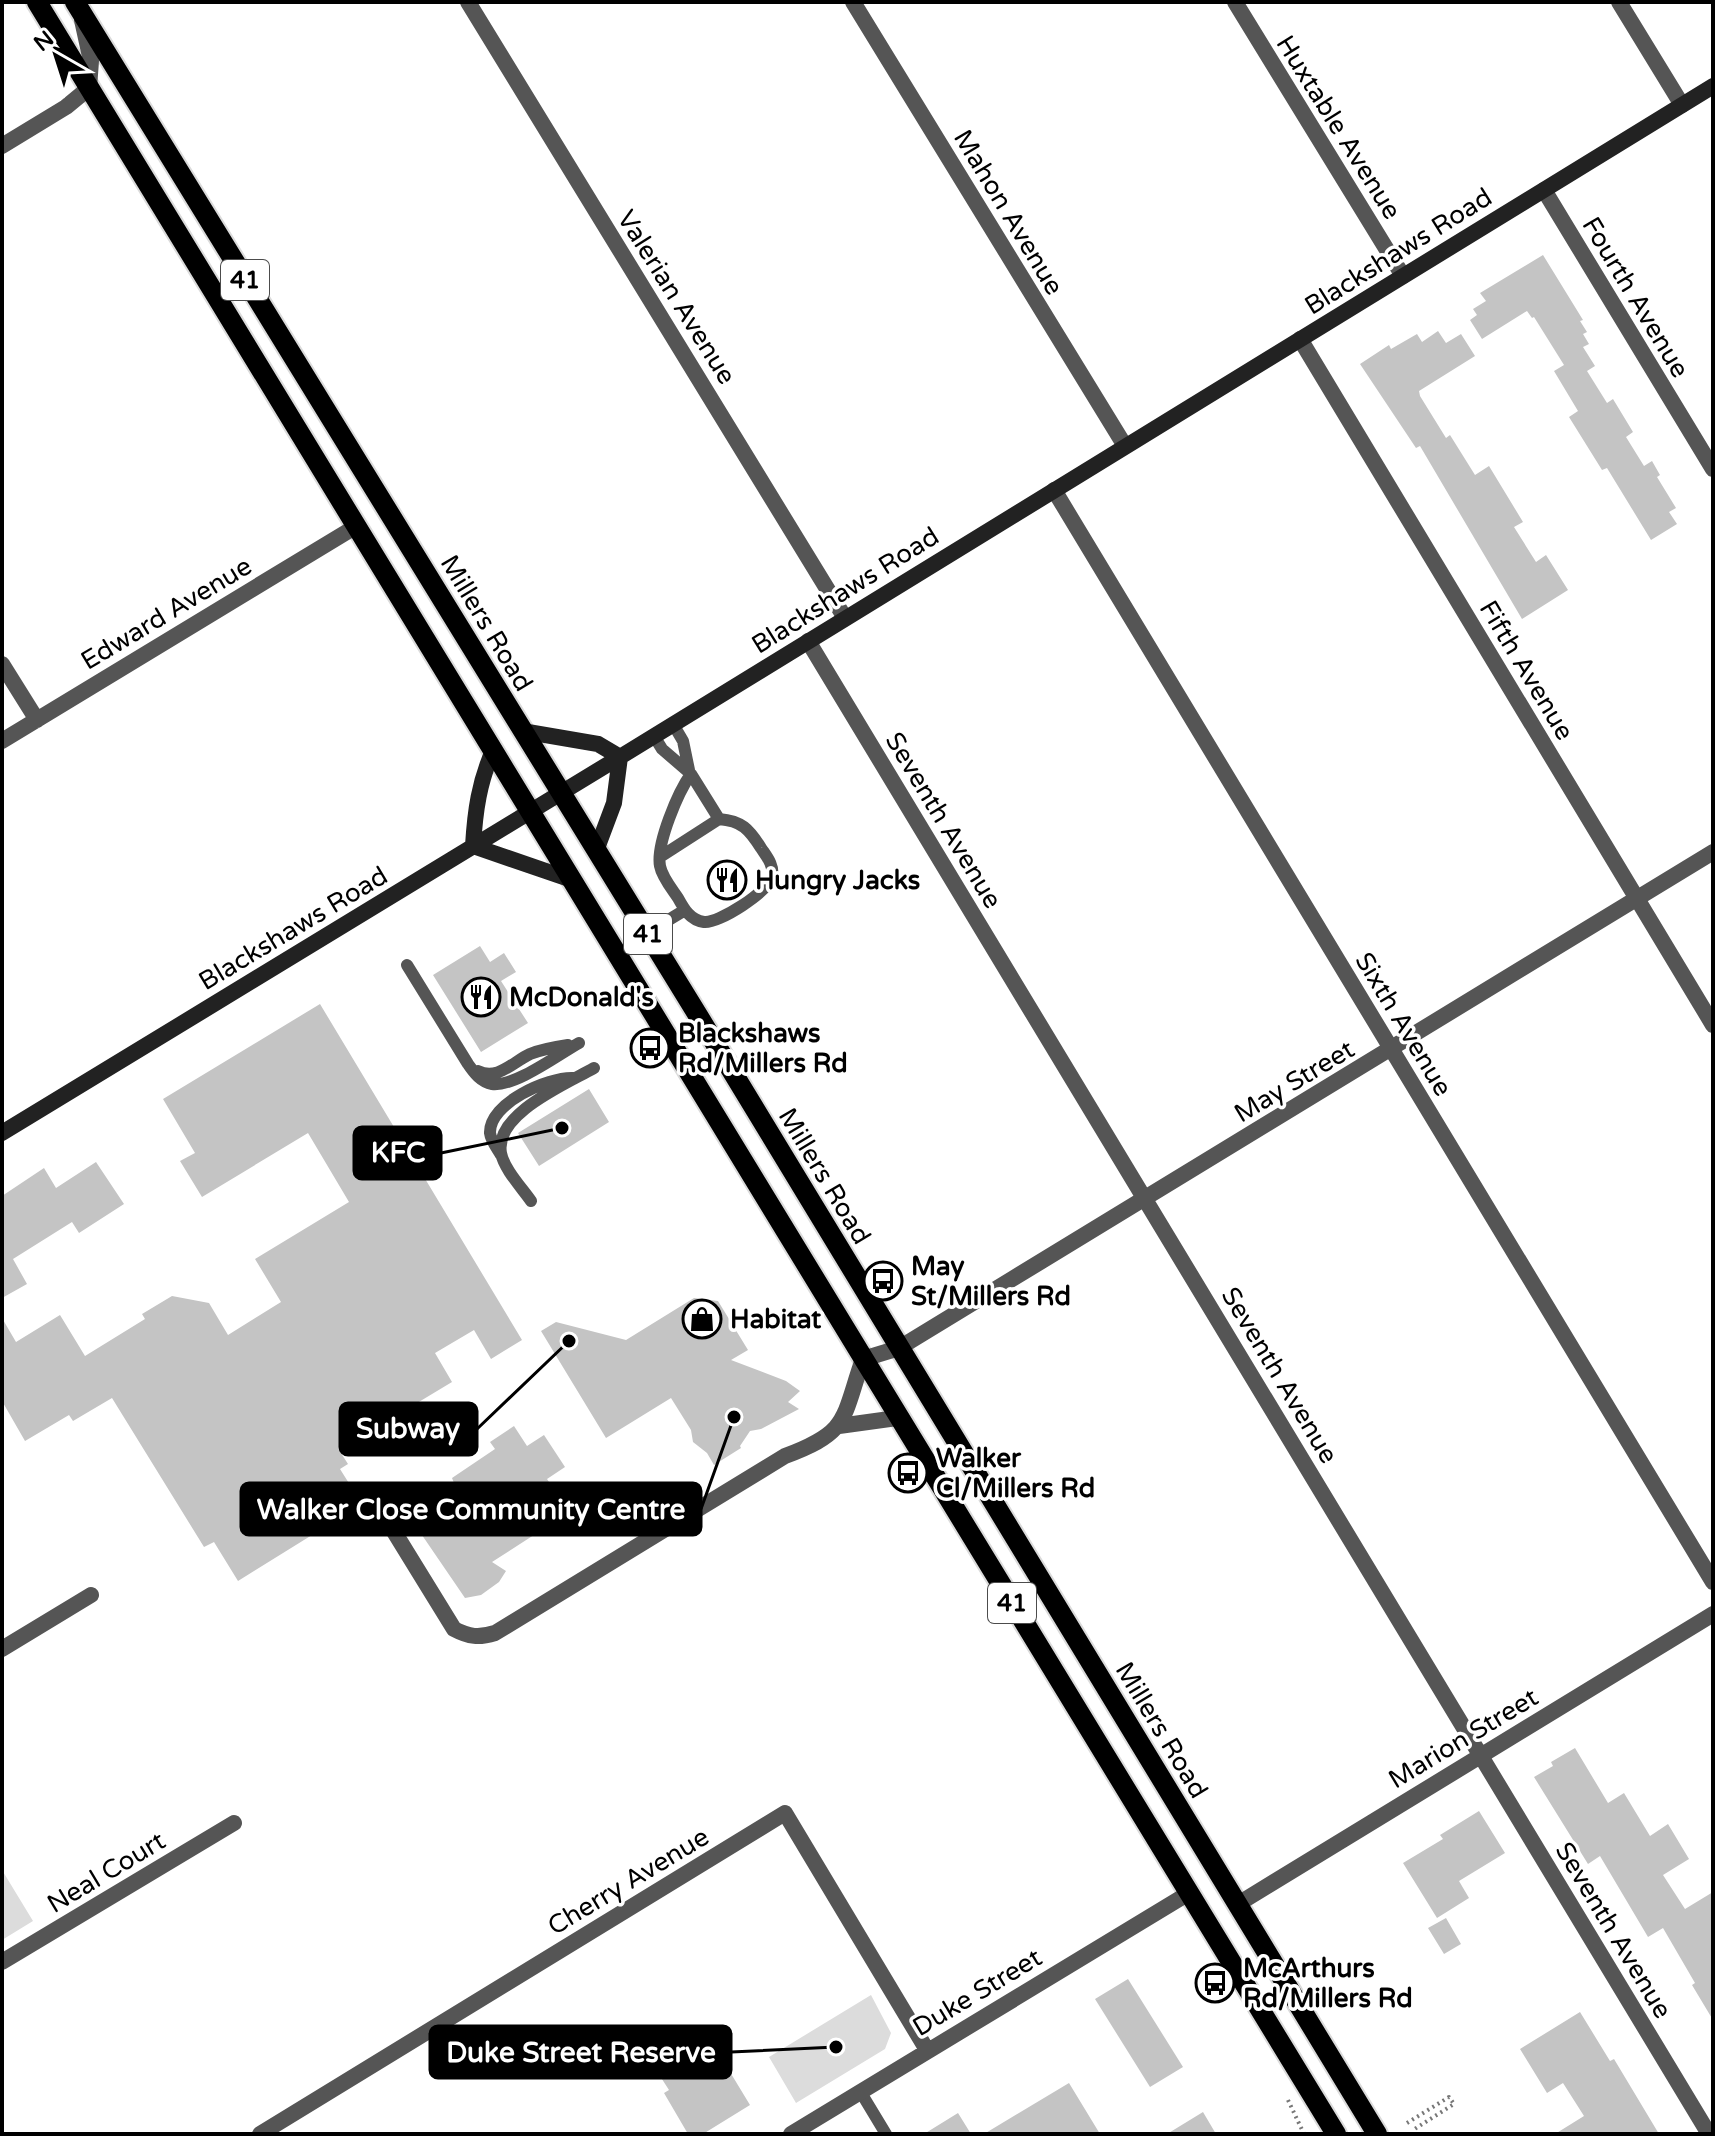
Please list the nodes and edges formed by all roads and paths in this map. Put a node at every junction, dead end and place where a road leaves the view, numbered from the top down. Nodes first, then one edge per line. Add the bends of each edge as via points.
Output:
1 (37, 2) edge
2 (468, 2) edge
3 (853, 2) edge
4 (1235, 2) edge
5 (1619, 2) edge
6 (77, 7) edge
7 (1713, 86) edge
8 (89, 88) junction
9 (1682, 105) junction
10 (2, 146) edge
11 (1544, 190) junction
12 (1403, 276) junction
13 (1300, 339) junction
14 (1125, 446) junction
15 (1713, 469) edge
16 (1054, 490) junction
17 (355, 527) junction
18 (845, 618) junction
19 (808, 641) junction
20 (2, 664) edge
21 (37, 720) junction
22 (673, 724) junction
23 (522, 731) junction
24 (654, 736) junction
25 (2, 741) edge
26 (494, 749) junction
27 (620, 757) junction
28 (691, 774) junction
29 (560, 793) junction
30 (532, 811) junction
31 (719, 819) junction
32 (473, 846) junction
33 (596, 851) junction
34 (1713, 852) edge
35 (660, 857) junction
36 (572, 880) junction
37 (1637, 899) junction
38 (685, 910) junction
39 (647, 933) junction
40 (407, 965) dead end
41 (1713, 1025) edge
42 (579, 1043) dead end
43 (1391, 1050) junction
44 (594, 1068) dead end
45 (2, 1133) edge
46 (1146, 1200) junction
47 (531, 1201) dead end
48 (899, 1348) junction
49 (863, 1359) junction
50 (875, 1380) junction
51 (897, 1418) junction
52 (839, 1426) junction
53 (390, 1525) dead end
54 (1713, 1582) edge
55 (91, 1595) dead end
56 (1713, 1614) edge
57 (2, 1649) edge
58 (1481, 1755) junction
59 (234, 1823) dead end
60 (1189, 1893) junction
61 (1238, 1904) junction
62 (2, 1962) edge
63 (927, 2050) junction
64 (860, 2091) junction
65 (1288, 2100) dead end
66 (1407, 2123) dead end
67 (1413, 2130) dead end
68 (260, 2134) edge
69 (791, 2134) edge
70 (886, 2134) edge
71 (1304, 2134) edge
72 (1336, 2134) edge
73 (1377, 2134) edge
74 (1709, 2134) edge

1 - 8 main road, 41
2 - 18 street, Valerian Avenue
3 - 14 street, Mahon Avenue
4 - 12 street, Huxtable Avenue
5 - 9 street
6 - 8 street via 91,61
6 - 23 main road, Millers Road / 41
7 - 9 main road, Blackshaws Road
8 - 10 street
8 - 17 main road, 41
9 - 11 main road, Blackshaws Road
11 - 12 main road, Blackshaws Road
11 - 15 street, Fourth Avenue
12 - 13 main road, Blackshaws Road
13 - 14 main road, Blackshaws Road
13 - 37 street, Fifth Avenue
14 - 16 main road, Blackshaws Road
16 - 18 main road, Blackshaws Road
16 - 43 street, Sixth Avenue
17 - 21 street, Edward Avenue
17 - 26 main road, 41
18 - 19 main road, Blackshaws Road
19 - 22 main road, Blackshaws Road
19 - 46 street, Seventh Avenue
20 - 21 street
21 - 25 street, Edward Avenue
22 - 24 main road, Blackshaws Road
22 - 28 lane
23 - 27 main road via 598,744
23 - 29 main road, Millers Road / 41
24 - 27 main road, Blackshaws Road
24 - 28 lane
26 - 30 main road, 41
26 - 32 main road via 484,770
27 - 29 main road, Blackshaws Road
27 - 33 main road via 614,803
28 - 31 lane
28 - 35 lane via 673,804
29 - 30 main road, Blackshaws Road
29 - 33 main road, Millers Road / 41
30 - 32 main road, Blackshaws Road
30 - 36 main road, 41
31 - 35 lane
31 - 38 lane via 750,830 772,866 771,883 709,922
32 - 36 main road
32 - 45 main road, Blackshaws Road
33 - 39 main road, Millers Road / 41
34 - 37 street, May Street
35 - 38 lane via 660,868
36 - 49 main road, 41
37 - 41 street, Fifth Avenue
37 - 43 street, May Street
38 - 39 lane
39 - 48 main road, Millers Road / 41
40 - 42 lane via 477,1077 491,1084 506,1082
43 - 46 street, May Street
43 - 54 street, Sixth Avenue
44 - 47 lane via 512,1119 501,1137 501,1155
46 - 48 street, May Street
46 - 58 street, Seventh Avenue
48 - 49 street, May Street
48 - 50 street, May Street
48 - 61 main road, Millers Road / 41
49 - 50 main road, 41
49 - 52 street
50 - 51 main road, 41
51 - 52 street
51 - 60 main road, 41
52 - 53 street via 481,1638 454,1629
55 - 57 street
56 - 58 street, Marion Street
58 - 61 street, Marion Street
58 - 74 street, Seventh Avenue
59 - 62 street, Neal Court
60 - 63 street, Duke Street
60 - 72 main road, 41
61 - 73 main road, Millers Road / 41
63 - 64 street, Duke Street
63 - 68 street, Cherry Avenue via 785,1813
64 - 69 street, Duke Street
64 - 70 lane
65 - 71 path
66 - 67 path via 1449,2097 1454,2104

